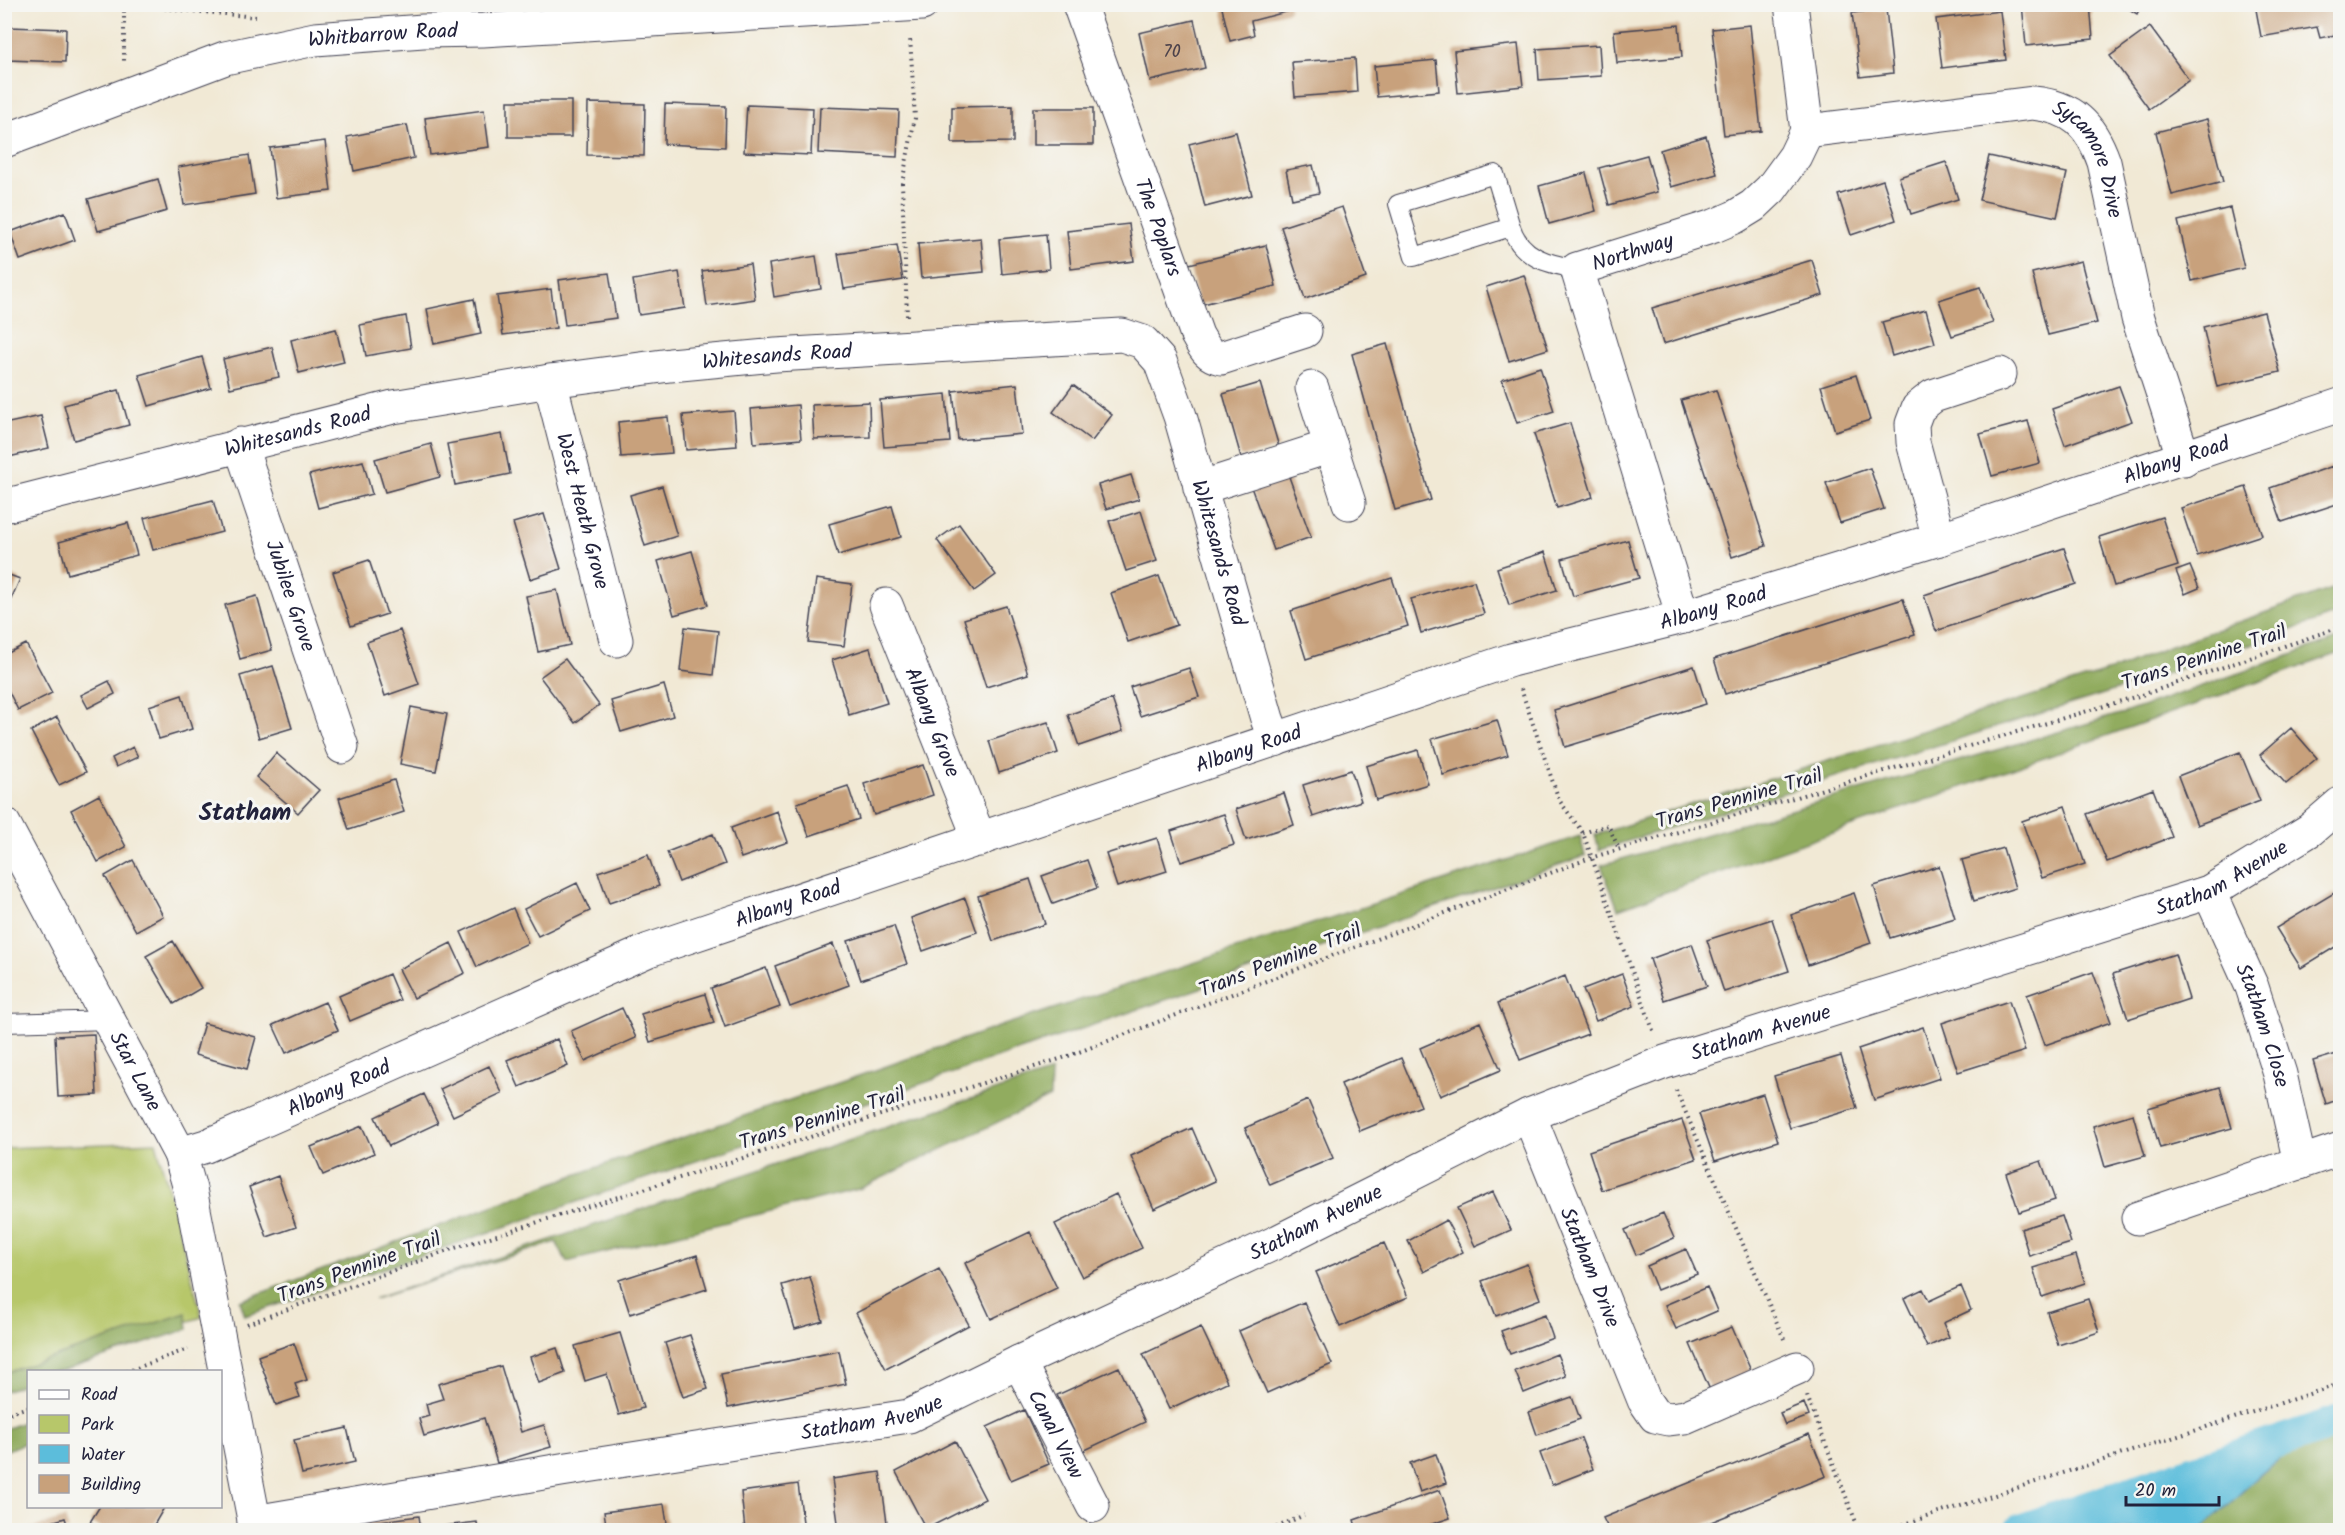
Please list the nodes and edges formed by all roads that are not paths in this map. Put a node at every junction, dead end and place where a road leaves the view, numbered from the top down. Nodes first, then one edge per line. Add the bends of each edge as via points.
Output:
1 (922, 4) edge
2 (1079, 4) edge
3 (1791, 4) edge
4 (908, 5) edge
5 (1807, 130) junction
6 (4, 141) edge
7 (1511, 227) junction
8 (1577, 269) junction
9 (1305, 331) dead end
10 (2000, 374) dead end
11 (550, 381) junction
12 (1312, 388) dead end
13 (2340, 405) edge
14 (240, 444) junction
15 (1331, 446) junction
16 (2184, 459) junction
17 (1200, 488) junction
18 (1349, 503) dead end
19 (4, 506) edge
20 (1940, 539) junction
21 (886, 605) dead end
22 (1683, 617) junction
23 (616, 640) dead end
24 (1275, 740) junction
25 (342, 747) dead end
26 (2340, 804) edge
27 (4, 824) edge
28 (980, 840) junction
29 (2209, 892) junction
30 (110, 1020) junction
31 (4, 1023) edge
32 (1528, 1115) junction
33 (2340, 1149) edge
34 (180, 1154) junction
35 (2301, 1163) junction
36 (2138, 1218) dead end
37 (1019, 1362) junction
38 (1797, 1368) road end
39 (1093, 1506) dead end
40 (255, 1526) edge

1 - 4 street, Whitbarrow Road
2 - 9 street, The Poplars via 1197,335 1206,350 1221,358
3 - 5 street
4 - 6 street, Whitbarrow Road via 315,39 225,58
5 - 8 street, Northway via 1795,156 1771,189 1735,217
5 - 16 street, Sycamore Drive via 2033,103 2065,110 2079,120 2094,138 2104,162 2138,318
7 - 7 lane via 1414,257 1398,204 1495,174
7 - 8 lane via 1527,253
8 - 22 street, Northway
10 - 20 street via 1933,396 1918,408 1912,424 1913,441
11 - 14 street, Whitesands Road via 393,406
11 - 17 street, Whitesands Road via 764,356 1122,335 1143,342 1160,361
11 - 23 street, West Heath Grove
12 - 15 street
13 - 16 street, Albany Road
14 - 19 street, Whitesands Road
14 - 25 street, Jubilee Grove
15 - 17 street
15 - 18 street
16 - 20 street, Albany Road
17 - 24 street, Whitesands Road
20 - 22 street, Albany Road
21 - 28 street, Albany Grove
22 - 24 street, Albany Road via 1511,660
24 - 28 street, Albany Road
26 - 29 street, Statham Avenue via 2310,830
27 - 30 street, Star Lane
28 - 34 street, Albany Road via 649,950 349,1084
29 - 32 street, Statham Avenue via 1665,1062
29 - 35 street, Statham Close via 2252,987 2280,1074
30 - 31 lane
30 - 34 street, Star Lane
32 - 37 street, Statham Avenue via 1279,1240
32 - 38 street, Statham Drive via 1644,1400 1649,1421 1684,1417
33 - 35 street
34 - 40 street, Star Lane
35 - 36 street
37 - 39 street, Canal View
37 - 40 street, Statham Avenue via 909,1416 561,1470

